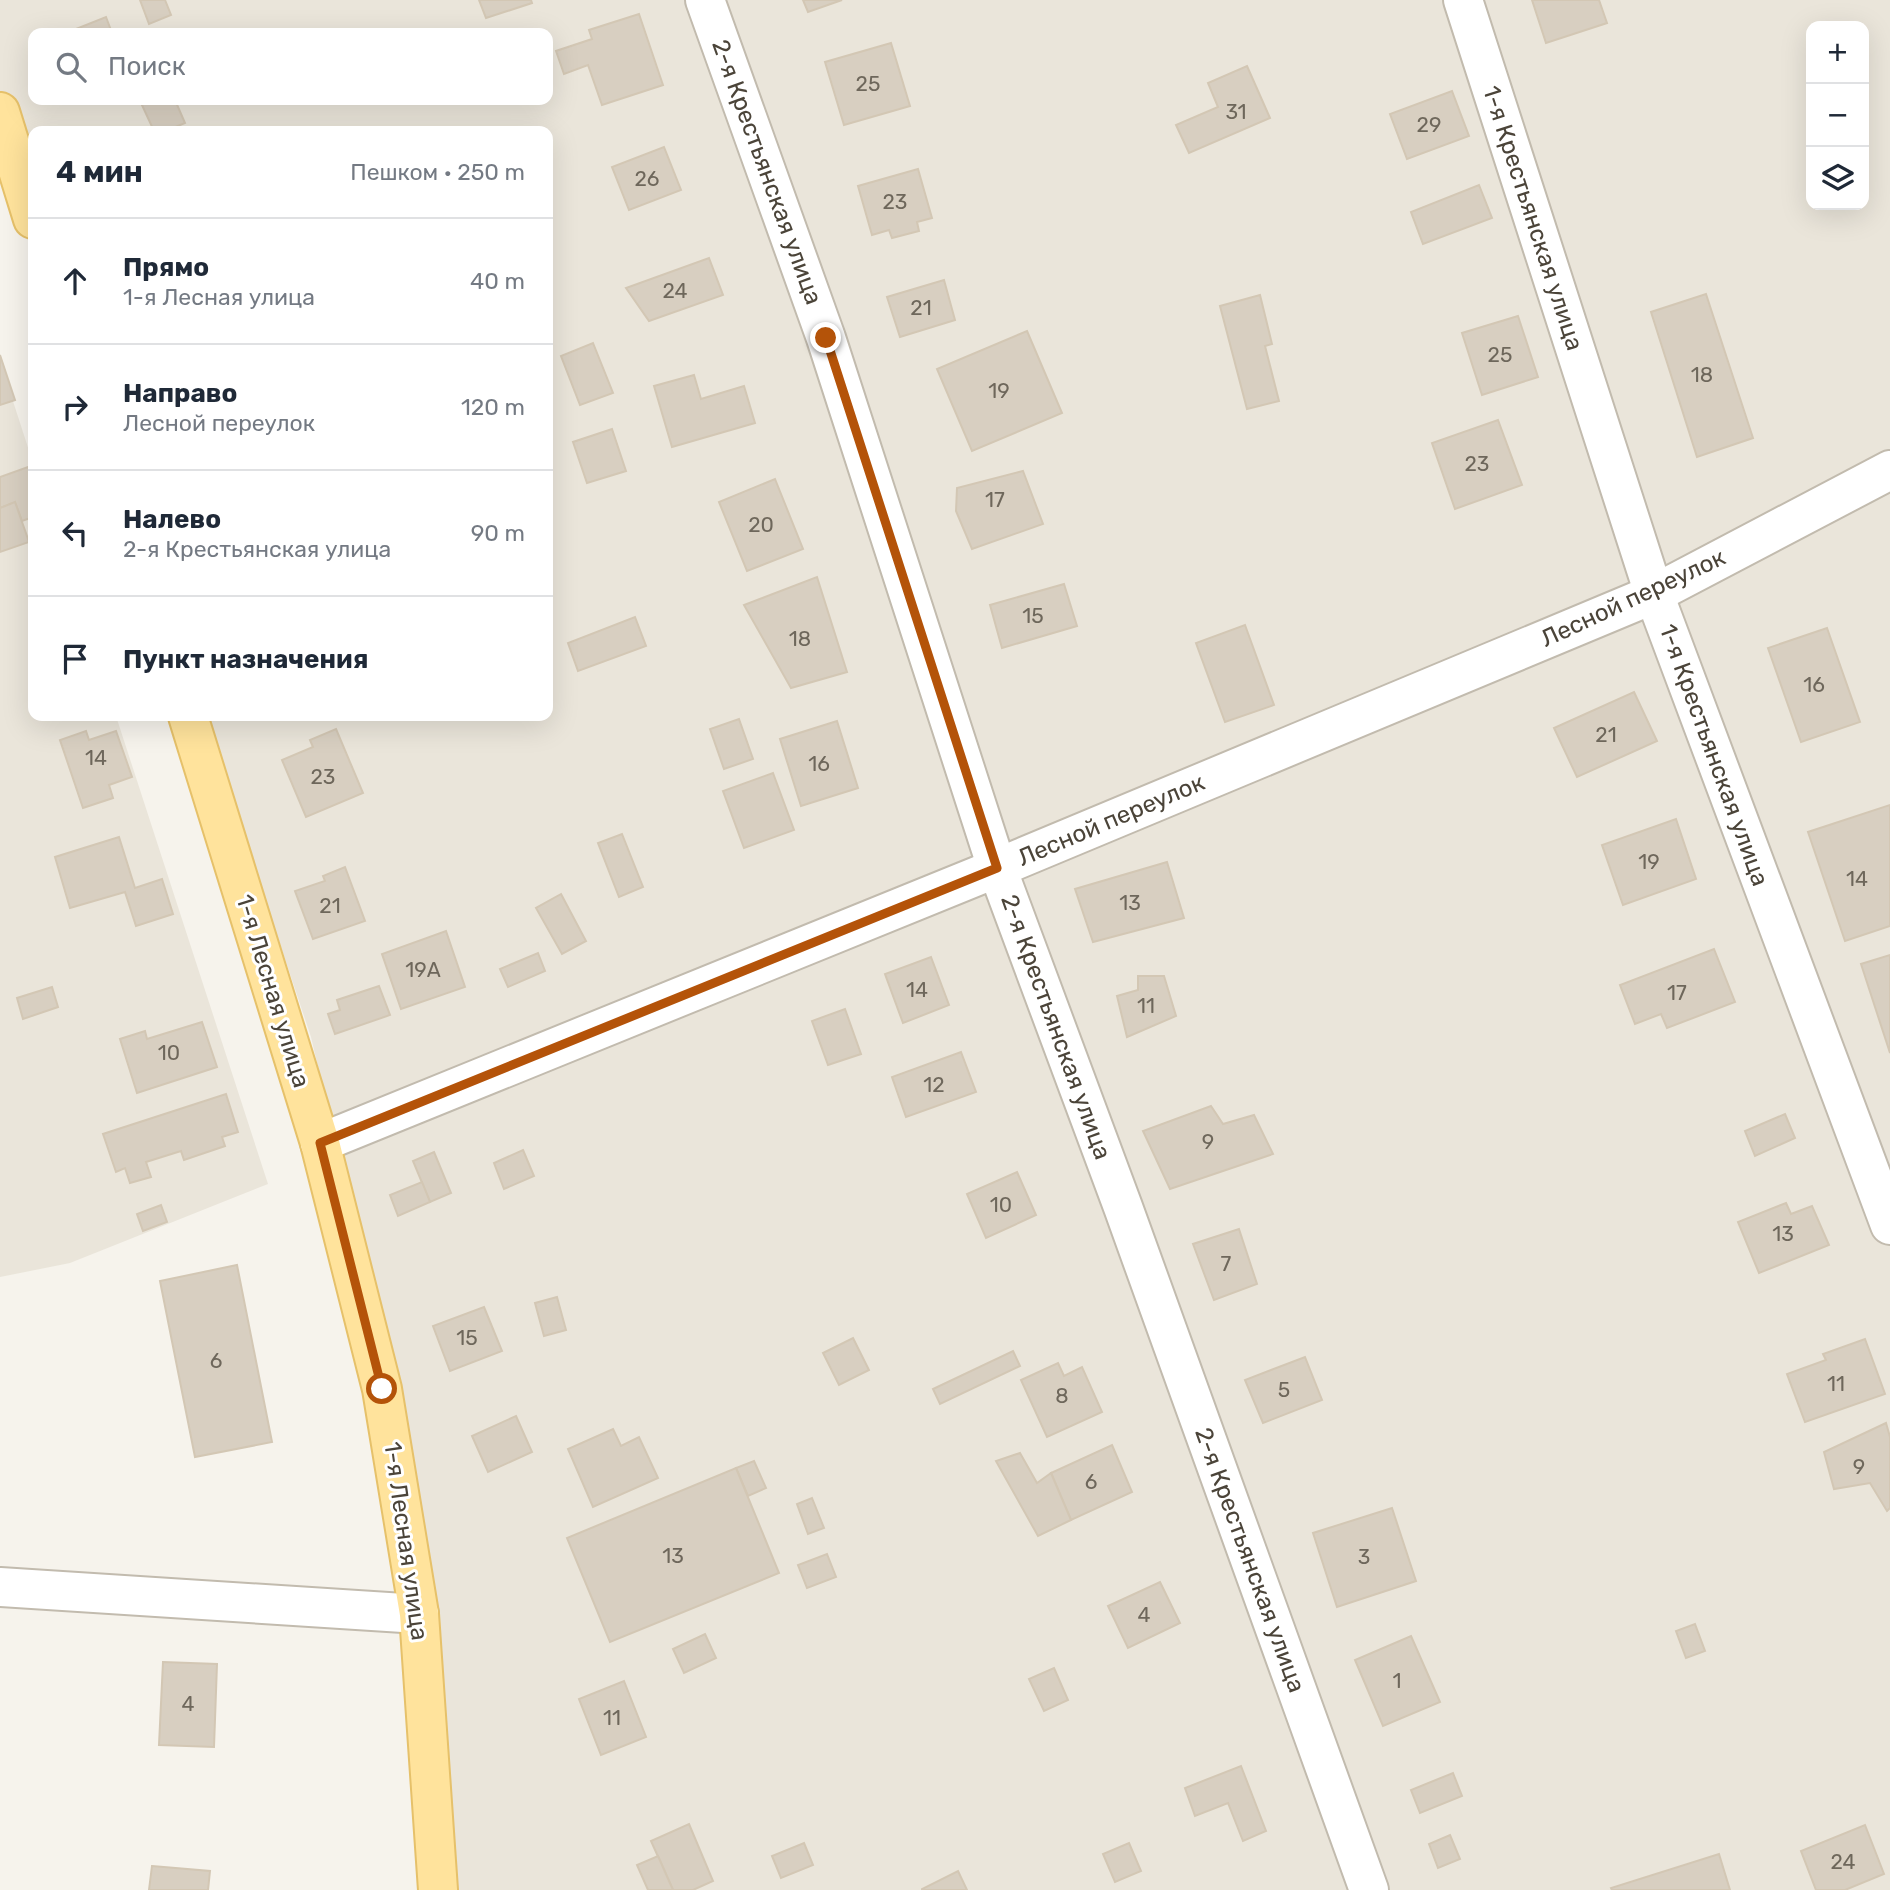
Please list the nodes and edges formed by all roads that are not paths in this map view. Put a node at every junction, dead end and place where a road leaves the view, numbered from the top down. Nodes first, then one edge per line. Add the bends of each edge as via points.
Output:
1 (705, 0) edge
2 (1462, 0) edge
3 (0, 112) edge
4 (28, 203) edge
5 (1890, 470) edge
6 (1654, 594) junction
7 (190, 721) edge
8 (997, 868) junction
9 (320, 1143) junction
10 (1890, 1225) edge
11 (0, 1587) edge
12 (419, 1614) junction
13 (438, 1890) edge
14 (1369, 1890) edge

1 - 8 street, 2-я Крестьянская улица via 826,338
2 - 6 street, 1-я Крестьянская улица
3 - 4 main road
5 - 6 street, Лесной переулок
6 - 8 street, Лесной переулок
6 - 10 street, 1-я Крестьянская улица
7 - 9 main road, 1-я Лесная улица
8 - 9 street, Лесной переулок
8 - 14 street, 2-я Крестьянская улица
9 - 12 main road, 1-я Лесная улица via 382,1389
11 - 12 street
12 - 13 main road, 1-я Лесная улица

